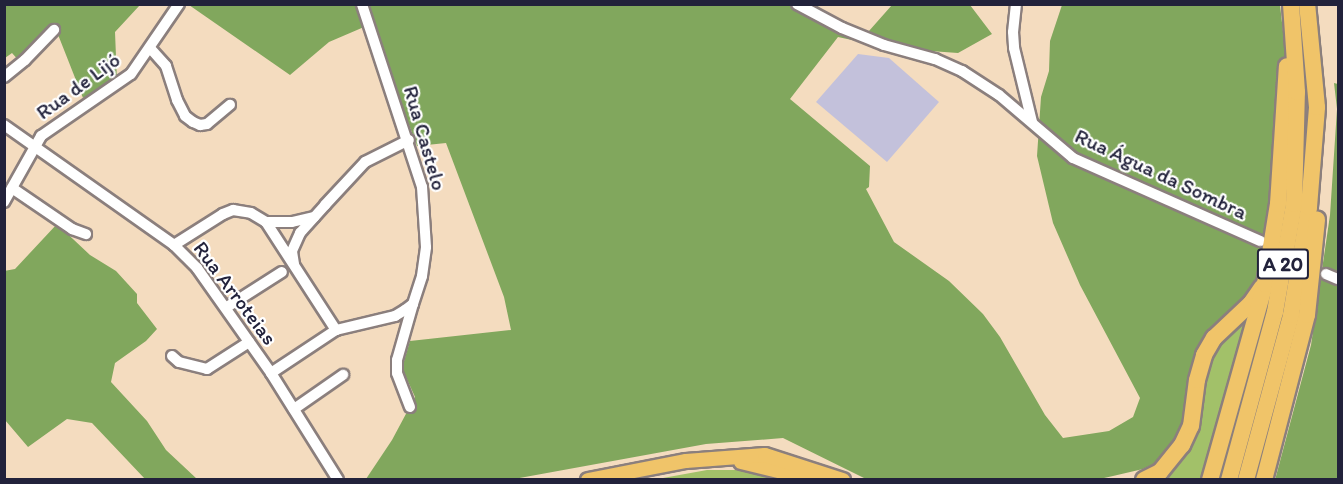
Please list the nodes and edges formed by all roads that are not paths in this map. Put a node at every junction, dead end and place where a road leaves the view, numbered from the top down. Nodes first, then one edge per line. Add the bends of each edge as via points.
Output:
1 (178, 4) edge
2 (362, 4) edge
3 (797, 4) edge
4 (1016, 4) edge
5 (1291, 4) edge
6 (1307, 4) edge
7 (54, 30) dead end
8 (1294, 42) junction
9 (150, 48) junction
10 (4, 77) edge
11 (231, 105) dead end
12 (1317, 107) junction
13 (1032, 122) junction
14 (4, 124) edge
15 (409, 140) junction
16 (34, 147) junction
17 (12, 188) junction
18 (4, 202) edge
19 (314, 217) junction
20 (266, 222) junction
21 (86, 234) dead end
22 (1260, 241) dead end
23 (174, 245) junction
24 (294, 264) junction
25 (282, 272) dead end
26 (1326, 274) dead end
27 (1338, 279) edge
28 (1264, 284) junction
29 (413, 303) junction
30 (226, 307) junction
31 (336, 330) junction
32 (249, 342) junction
33 (172, 356) dead end
34 (271, 373) junction
35 (344, 375) dead end
36 (410, 407) dead end
37 (294, 409) junction
38 (724, 458) junction
39 (338, 480) edge
40 (588, 480) edge
41 (815, 480) edge
42 (843, 480) edge
43 (1144, 480) edge
44 (1210, 480) edge
45 (1229, 480) edge
46 (1246, 480) edge
47 (1264, 480) edge

1 - 9 street, Rua de Lijó
2 - 15 street, Rua Castelo
3 - 13 street via 842,28 962,71
4 - 13 street via 1014,48
5 - 8 highway, A 20
6 - 12 highway, A 20
7 - 10 street
8 - 28 highway via 1287,57 1278,204
8 - 45 highway, A 20 via 1298,92 1294,204 1275,312
9 - 11 street via 166,66 177,100 193,122 207,124
9 - 16 street, Rua de Lijó via 131,74 45,133
12 - 46 highway, A 20 via 1310,207 1291,315
12 - 47 highway via 1322,129 1307,315
13 - 22 street, Rua Água da Sombra via 1073,158
14 - 16 street, Rua Arroteias
15 - 19 street via 365,162
15 - 29 street, Rua Castelo via 422,187 426,247
16 - 17 street, Rua de Lijó
16 - 23 street, Rua Arroteias
17 - 18 street, Rua de Lijó
17 - 21 street via 72,229
19 - 20 street
19 - 24 street via 300,233 292,251
20 - 23 street via 251,213 233,210
20 - 24 street
23 - 30 street, Rua Arroteias
24 - 31 street
25 - 30 street
26 - 27 street
28 - 43 highway via 1251,303 1214,338 1204,355 1191,426 1182,445 1160,472
28 - 44 highway
29 - 31 street via 395,316
29 - 36 street, Rua Castelo via 397,360 397,373
30 - 32 street, Rua Arroteias
31 - 34 street
32 - 33 street via 207,369 179,362
32 - 34 street, Rua Arroteias
34 - 37 street, Rua Arroteias
35 - 37 street
37 - 39 street, Rua Arroteias
38 - 40 main road via 686,461
38 - 41 main road
38 - 42 main road via 765,455

